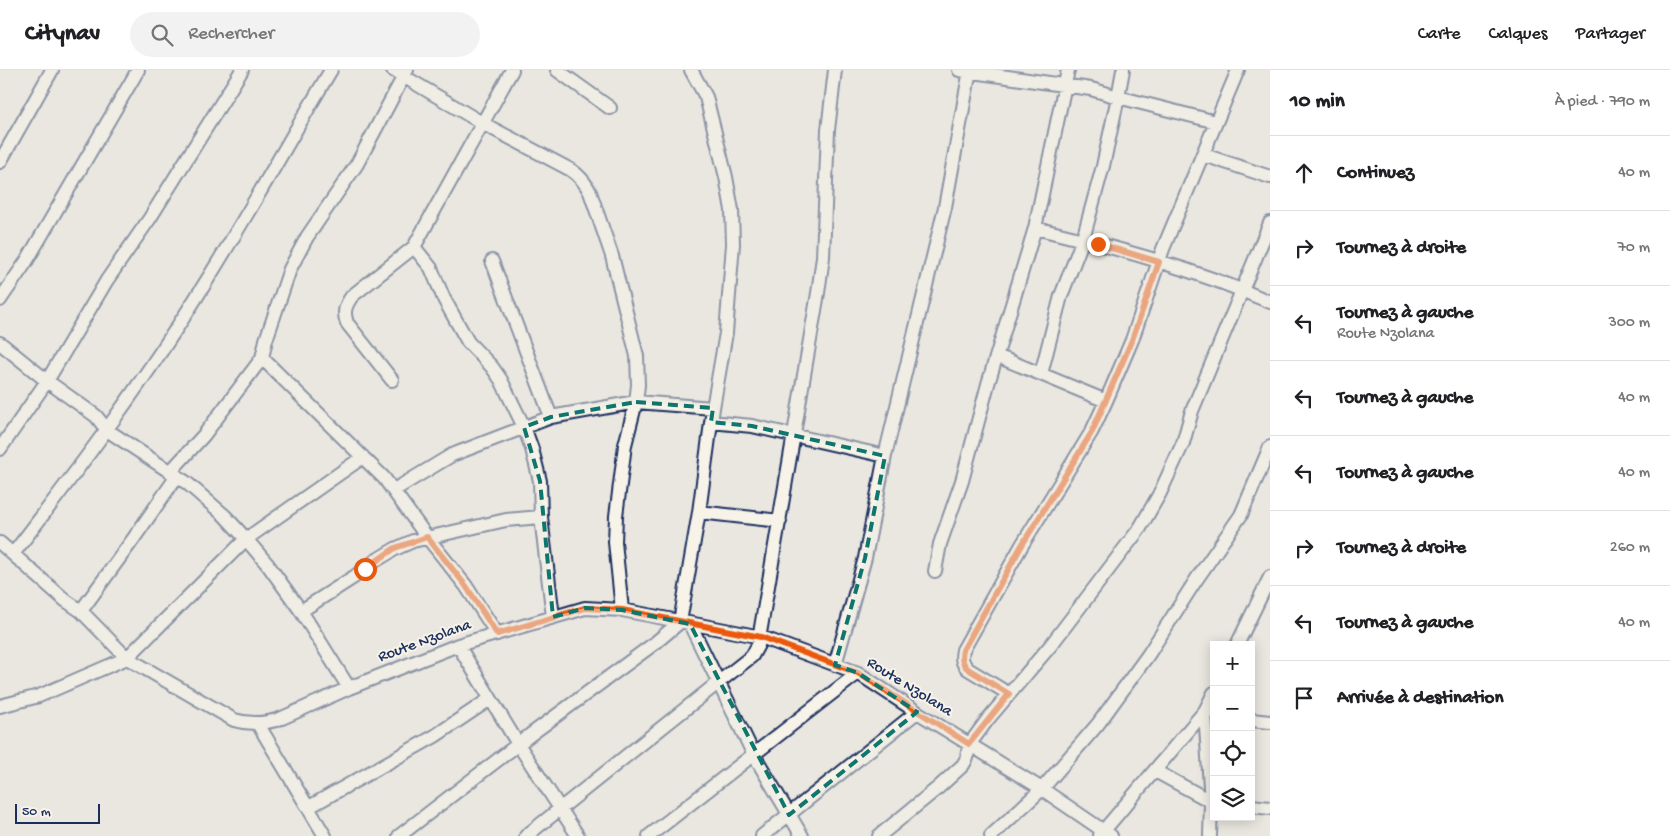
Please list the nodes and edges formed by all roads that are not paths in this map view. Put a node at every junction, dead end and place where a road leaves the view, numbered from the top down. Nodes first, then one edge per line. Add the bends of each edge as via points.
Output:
1 (52, 70) edge
2 (138, 70) edge
3 (242, 70) edge
4 (331, 70) edge
5 (512, 70) edge
6 (557, 70) edge
7 (691, 70) edge
8 (835, 70) edge
9 (1068, 70) edge
10 (1122, 70) edge
11 (1238, 70) edge
12 (966, 71) edge
13 (401, 72) edge
14 (1065, 84) junction
15 (1118, 97) junction
16 (610, 108) dead end
17 (1216, 122) junction
18 (482, 123) junction
19 (1204, 155) junction
20 (0, 162) edge
21 (1270, 177) edge
22 (1270, 223) edge
23 (1035, 228) junction
24 (1083, 239) junction
25 (414, 246) junction
26 (492, 261) dead end
27 (1159, 262) junction
28 (1242, 290) junction
29 (0, 300) edge
30 (1270, 302) edge
31 (0, 343) edge
32 (997, 356) junction
33 (262, 358) junction
34 (1041, 374) junction
35 (392, 380) dead end
36 (47, 381) junction
37 (1106, 401) junction
38 (636, 402) junction
39 (713, 408) junction
40 (551, 417) junction
41 (712, 422) junction
42 (524, 427) junction
43 (107, 430) junction
44 (793, 434) junction
45 (1270, 447) edge
46 (0, 449) edge
47 (885, 456) junction
48 (363, 457) junction
49 (174, 473) junction
50 (394, 490) junction
51 (699, 512) junction
52 (541, 517) junction
53 (780, 522) junction
54 (427, 537) junction
55 (246, 538) junction
56 (0, 543) edge
57 (13, 554) junction
58 (935, 571) dead end
59 (1270, 577) edge
60 (622, 610) junction
61 (81, 611) junction
62 (301, 611) junction
63 (553, 617) junction
64 (685, 623) junction
65 (497, 634) junction
66 (761, 637) junction
67 (1239, 641) edge
68 (458, 645) junction
69 (127, 658) junction
70 (835, 665) junction
71 (858, 673) junction
72 (719, 682) junction
73 (349, 688) junction
74 (1009, 694) junction
75 (490, 699) junction
76 (0, 706) edge
77 (917, 712) junction
78 (1210, 712) edge
79 (1255, 720) edge
80 (1270, 722) edge
81 (258, 724) junction
82 (1211, 731) edge
83 (518, 744) junction
84 (969, 744) junction
85 (754, 755) junction
86 (1155, 771) junction
87 (1212, 776) edge
88 (1042, 789) junction
89 (1210, 800) edge
90 (1255, 806) edge
91 (309, 807) junction
92 (1270, 808) edge
93 (561, 810) junction
94 (789, 815) junction
95 (1211, 821) edge
96 (1105, 834) edge
97 (325, 836) edge
98 (399, 836) edge
99 (526, 836) edge
100 (578, 836) edge
101 (649, 836) edge
102 (762, 836) edge
103 (802, 836) edge
104 (879, 836) edge
105 (991, 836) edge
106 (1210, 836) edge

1 - 20 street
2 - 29 street via 26,262
3 - 36 street via 150,218 107,280
4 - 43 street via 204,286
5 - 18 street
6 - 16 street
7 - 39 street via 706,97 732,210 733,244 726,334
8 - 44 street via 828,130 823,257
9 - 14 street
10 - 15 street
11 - 17 street
12 - 14 street
12 - 47 street via 945,207
13 - 18 street
13 - 33 street via 357,164 307,237 290,269
14 - 15 street
14 - 23 street
15 - 17 street
15 - 24 street
17 - 19 street
18 - 25 street
18 - 38 street via 571,170 586,183 612,256 637,356
19 - 21 street
19 - 27 street
22 - 28 street
23 - 24 street
23 - 32 street
24 - 27 street
24 - 34 street via 1061,296
25 - 35 street via 352,296 344,314 347,323
25 - 42 street via 431,268 468,342 502,380
26 - 40 street
27 - 28 street
27 - 37 street via 1132,340
28 - 30 street
28 - 74 street via 1192,411 1183,444 1140,528 1052,645
31 - 36 street
32 - 34 street
32 - 58 street via 962,481 940,544
33 - 48 street
33 - 49 street
34 - 37 street
36 - 43 street via 91,412
36 - 46 street
37 - 74 street via 1092,432 1022,545 963,650 962,664
38 - 39 street
38 - 40 street
38 - 60 street via 625,445 616,516 615,542
39 - 41 street
40 - 42 street
41 - 44 street
41 - 51 street
42 - 50 street via 452,456
42 - 52 street via 540,481
43 - 49 street
43 - 57 street
44 - 47 street
44 - 53 street
45 - 88 street via 1241,515 1109,708
47 - 70 street via 865,558
48 - 50 street
48 - 55 street
49 - 55 street via 199,492
49 - 61 street via 134,538
50 - 54 street
51 - 53 street
51 - 64 street
52 - 54 street via 506,520
52 - 63 street
53 - 66 street
54 - 62 street via 395,548
54 - 65 street via 466,586
55 - 62 street
55 - 69 street
56 - 57 street, Route Nzolana
57 - 61 street, Route Nzolana
59 - 67 street
60 - 63 street, Route Nzolana via 585,608
60 - 64 street, Route Nzolana
61 - 69 street, Route Nzolana
62 - 73 street
63 - 65 street, Route Nzolana
64 - 66 street, Route Nzolana
64 - 72 street
64 - 83 street
65 - 68 street, Route Nzolana
66 - 70 street, Route Nzolana
66 - 72 street via 755,652
68 - 73 street, Route Nzolana
68 - 75 street
69 - 76 street via 39,696
69 - 81 street, Route Nzolana via 234,720
70 - 71 street, Route Nzolana
71 - 77 street, Route Nzolana
71 - 85 street
72 - 85 street
72 - 93 street
73 - 81 street, Route Nzolana via 282,718
74 - 84 street
75 - 83 street
75 - 91 street via 436,736
77 - 84 street, Route Nzolana
77 - 94 street
78 - 86 street
79 - 80 street
81 - 91 street
82 - 87 street
83 - 93 street
83 - 98 street
84 - 88 street, Route Nzolana
84 - 104 street via 963,765
85 - 94 street
85 - 101 street
86 - 89 street
86 - 96 street
88 - 96 street, Route Nzolana
88 - 105 street
90 - 92 street
91 - 97 street
93 - 99 street
93 - 100 street
94 - 102 street
94 - 103 street
95 - 106 street

